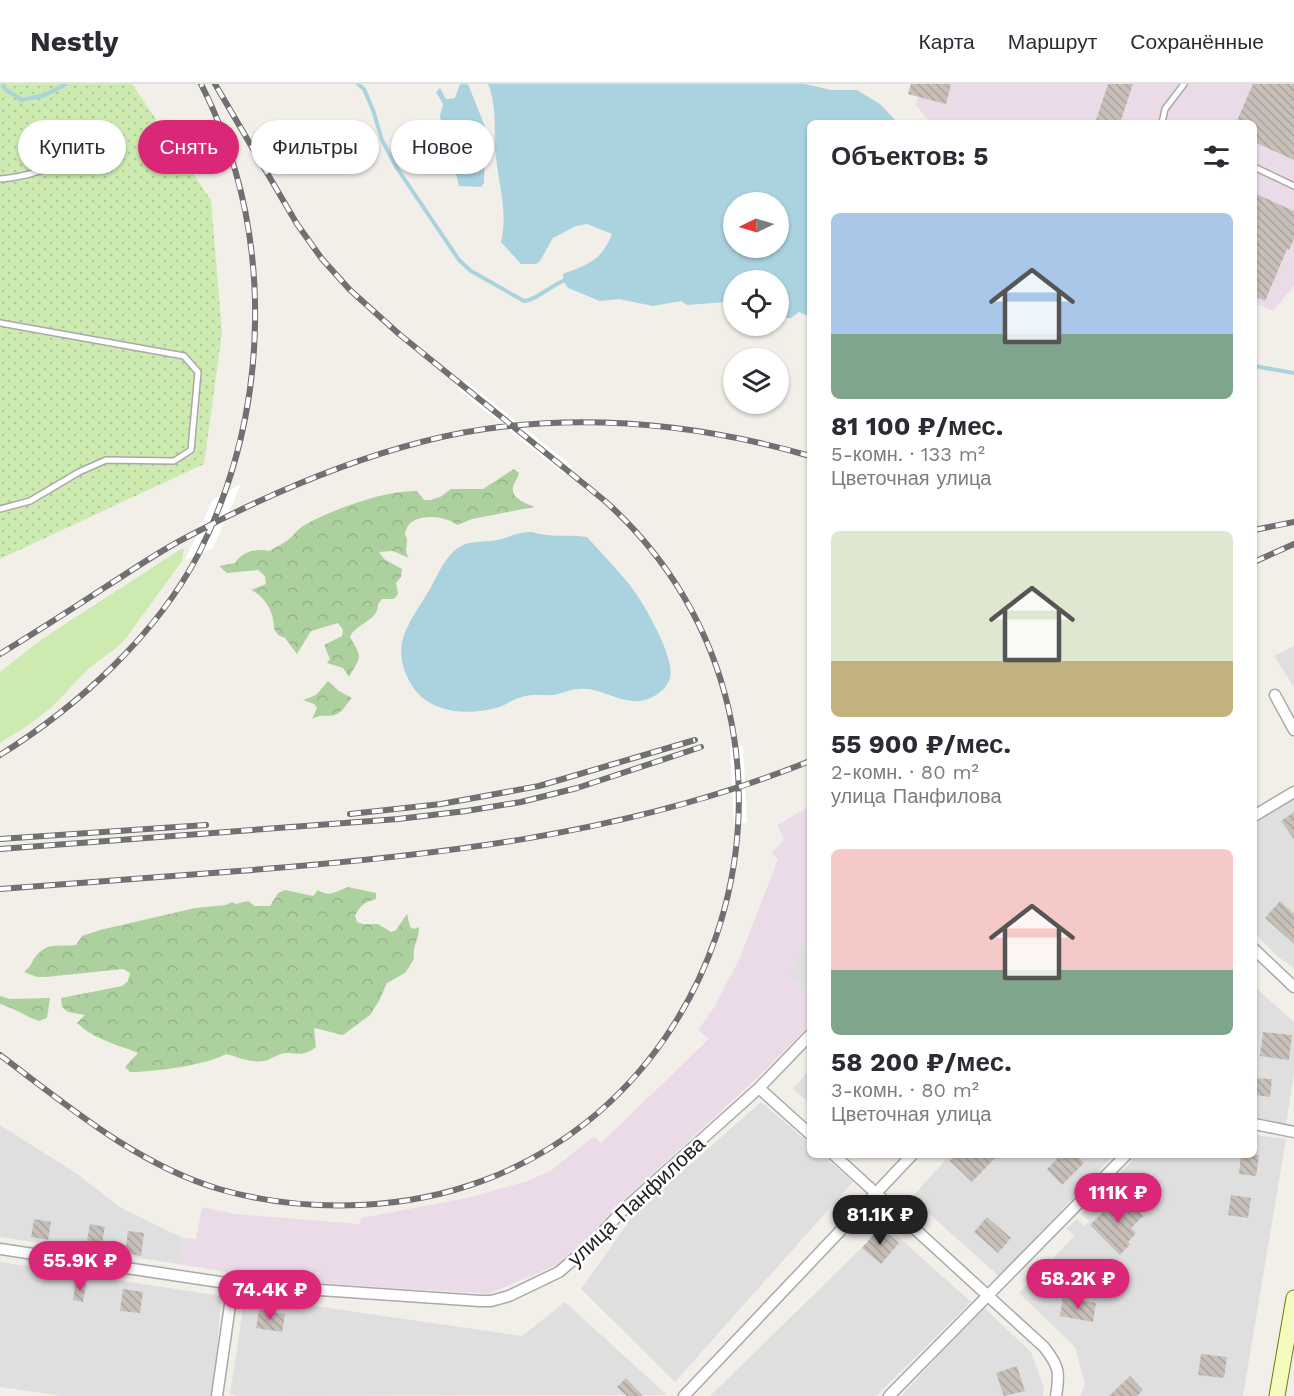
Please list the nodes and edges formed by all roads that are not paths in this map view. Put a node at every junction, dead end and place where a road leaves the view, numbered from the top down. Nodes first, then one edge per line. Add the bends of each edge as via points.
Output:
1 (1184, 84) edge
2 (1163, 120) edge
3 (1257, 168) edge
4 (26, 174) edge
5 (0, 179) edge
6 (1294, 186) edge
7 (0, 323) edge
8 (0, 509) edge
9 (1275, 696) dead end
10 (1294, 730) edge
11 (1294, 792) edge
12 (1257, 814) edge
13 (1257, 952) edge
14 (1294, 987) edge
15 (807, 1038) edge
16 (759, 1088) junction
17 (1257, 1125) edge
18 (807, 1131) edge
19 (1294, 1132) edge
20 (837, 1158) edge
21 (909, 1158) edge
22 (1123, 1158) edge
23 (877, 1193) junction
24 (0, 1249) edge
25 (232, 1284) junction
26 (988, 1294) junction
27 (1294, 1298) edge
28 (217, 1396) edge
29 (684, 1396) edge
30 (888, 1396) edge
31 (1056, 1396) edge
32 (1277, 1396) edge

1 - 2 lane via 1165,109
3 - 6 lane
4 - 5 lane
7 - 8 lane via 184,356 198,372 190,450 174,461 106,460 30,501
9 - 10 street
11 - 12 street
13 - 14 street
15 - 16 street, улица Панфилова
16 - 18 street
16 - 25 street, улица Панфилова via 621,1212 580,1255 559,1272 509,1296 480,1301
17 - 19 street
20 - 23 street
21 - 23 street
22 - 26 street
23 - 26 street
23 - 29 street
24 - 25 street, улица Панфилова
25 - 28 street
26 - 30 street
26 - 31 street via 1054,1358 1060,1374
27 - 32 street

